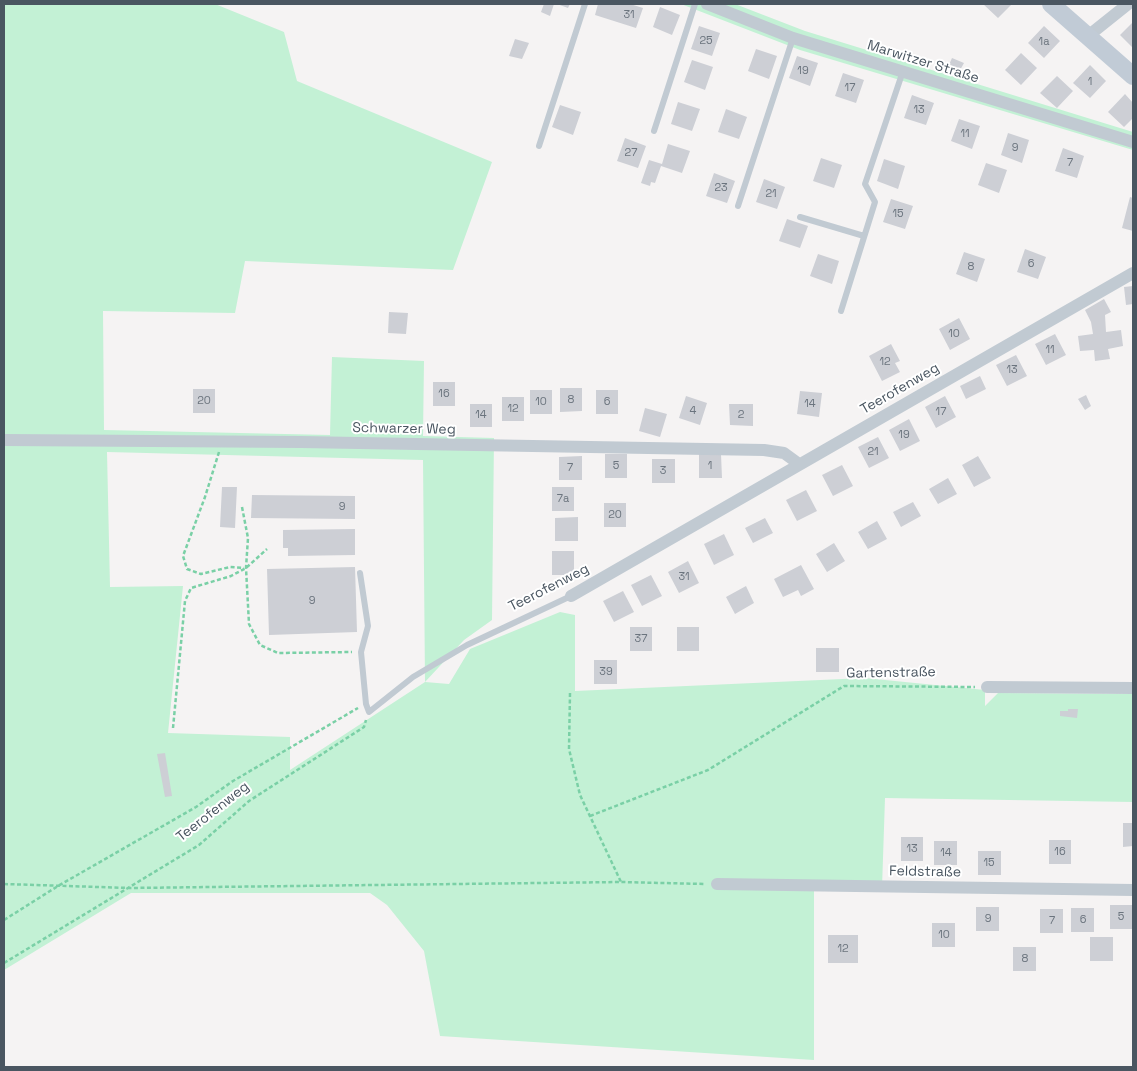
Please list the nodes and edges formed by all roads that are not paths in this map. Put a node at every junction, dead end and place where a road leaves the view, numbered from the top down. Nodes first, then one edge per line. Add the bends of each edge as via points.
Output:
1 (585, 4) edge
2 (694, 4) edge
3 (707, 4) edge
4 (1051, 4) edge
5 (1128, 4) edge
6 (1088, 36) junction
7 (793, 38) junction
8 (903, 71) junction
9 (1133, 76) edge
10 (654, 131) dead end
11 (1133, 142) edge
12 (539, 146) dead end
13 (738, 206) dead end
14 (800, 217) dead end
15 (864, 236) junction
16 (1133, 273) edge
17 (841, 311) dead end
18 (4, 440) edge
19 (800, 464) junction
20 (360, 573) dead end
21 (571, 596) joint
22 (986, 687) road end
23 (1133, 688) edge
24 (717, 884) road end
25 (1133, 890) edge

1 - 12 lane
2 - 10 lane
3 - 7 street, Marwitzer Straße
4 - 6 main road
5 - 6 street
6 - 9 main road
7 - 8 street, Marwitzer Straße
7 - 13 lane
8 - 11 street, Marwitzer Straße
8 - 15 lane via 865,184 875,202
14 - 15 lane
15 - 17 lane
16 - 19 street, Teerofenweg
18 - 19 street, Schwarzer Weg via 764,450 784,454
19 - 21 street, Teerofenweg
20 - 21 lane, Teerofenweg via 368,626 361,652 369,712 413,677 467,646
22 - 23 street
24 - 25 street, Feldstraße

